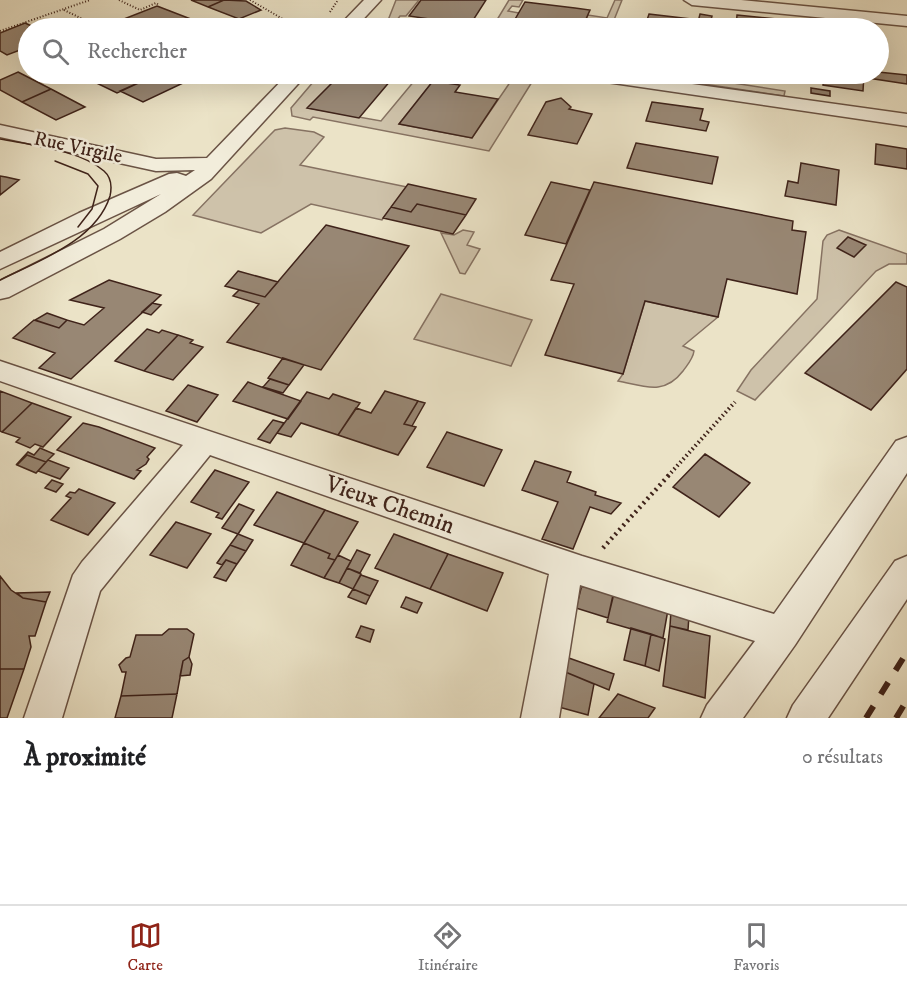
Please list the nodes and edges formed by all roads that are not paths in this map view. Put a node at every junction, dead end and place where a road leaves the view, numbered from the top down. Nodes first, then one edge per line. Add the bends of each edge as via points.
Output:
1 (373, 0) edge
2 (692, 0) edge
3 (339, 3) edge
4 (826, 7) edge
5 (338, 18) edge
6 (358, 18) edge
7 (907, 21) edge
8 (288, 84) edge
9 (653, 84) edge
10 (907, 120) edge
11 (0, 131) edge
12 (214, 159) junction
13 (156, 165) junction
14 (185, 181) junction
15 (0, 261) edge
16 (0, 291) edge
17 (0, 371) edge
18 (204, 441) junction
19 (907, 449) edge
20 (574, 568) junction
21 (907, 571) edge
22 (782, 633) junction
23 (43, 718) edge
24 (540, 718) edge
25 (720, 718) edge
26 (806, 718) edge

1 - 6 street
2 - 4 street
3 - 5 street
4 - 7 street
8 - 12 street
9 - 10 street
11 - 13 street, Rue Virgile
12 - 13 street, Rue Virgile
12 - 14 street via 203,174
13 - 14 street, Rue Virgile
14 - 15 street via 87,218
14 - 16 street via 112,234
17 - 18 street, Vieux Chemin
18 - 20 street, Vieux Chemin
18 - 23 street via 85,586
19 - 22 street
20 - 22 street, Vieux Chemin
20 - 24 street
21 - 26 street
22 - 25 street

